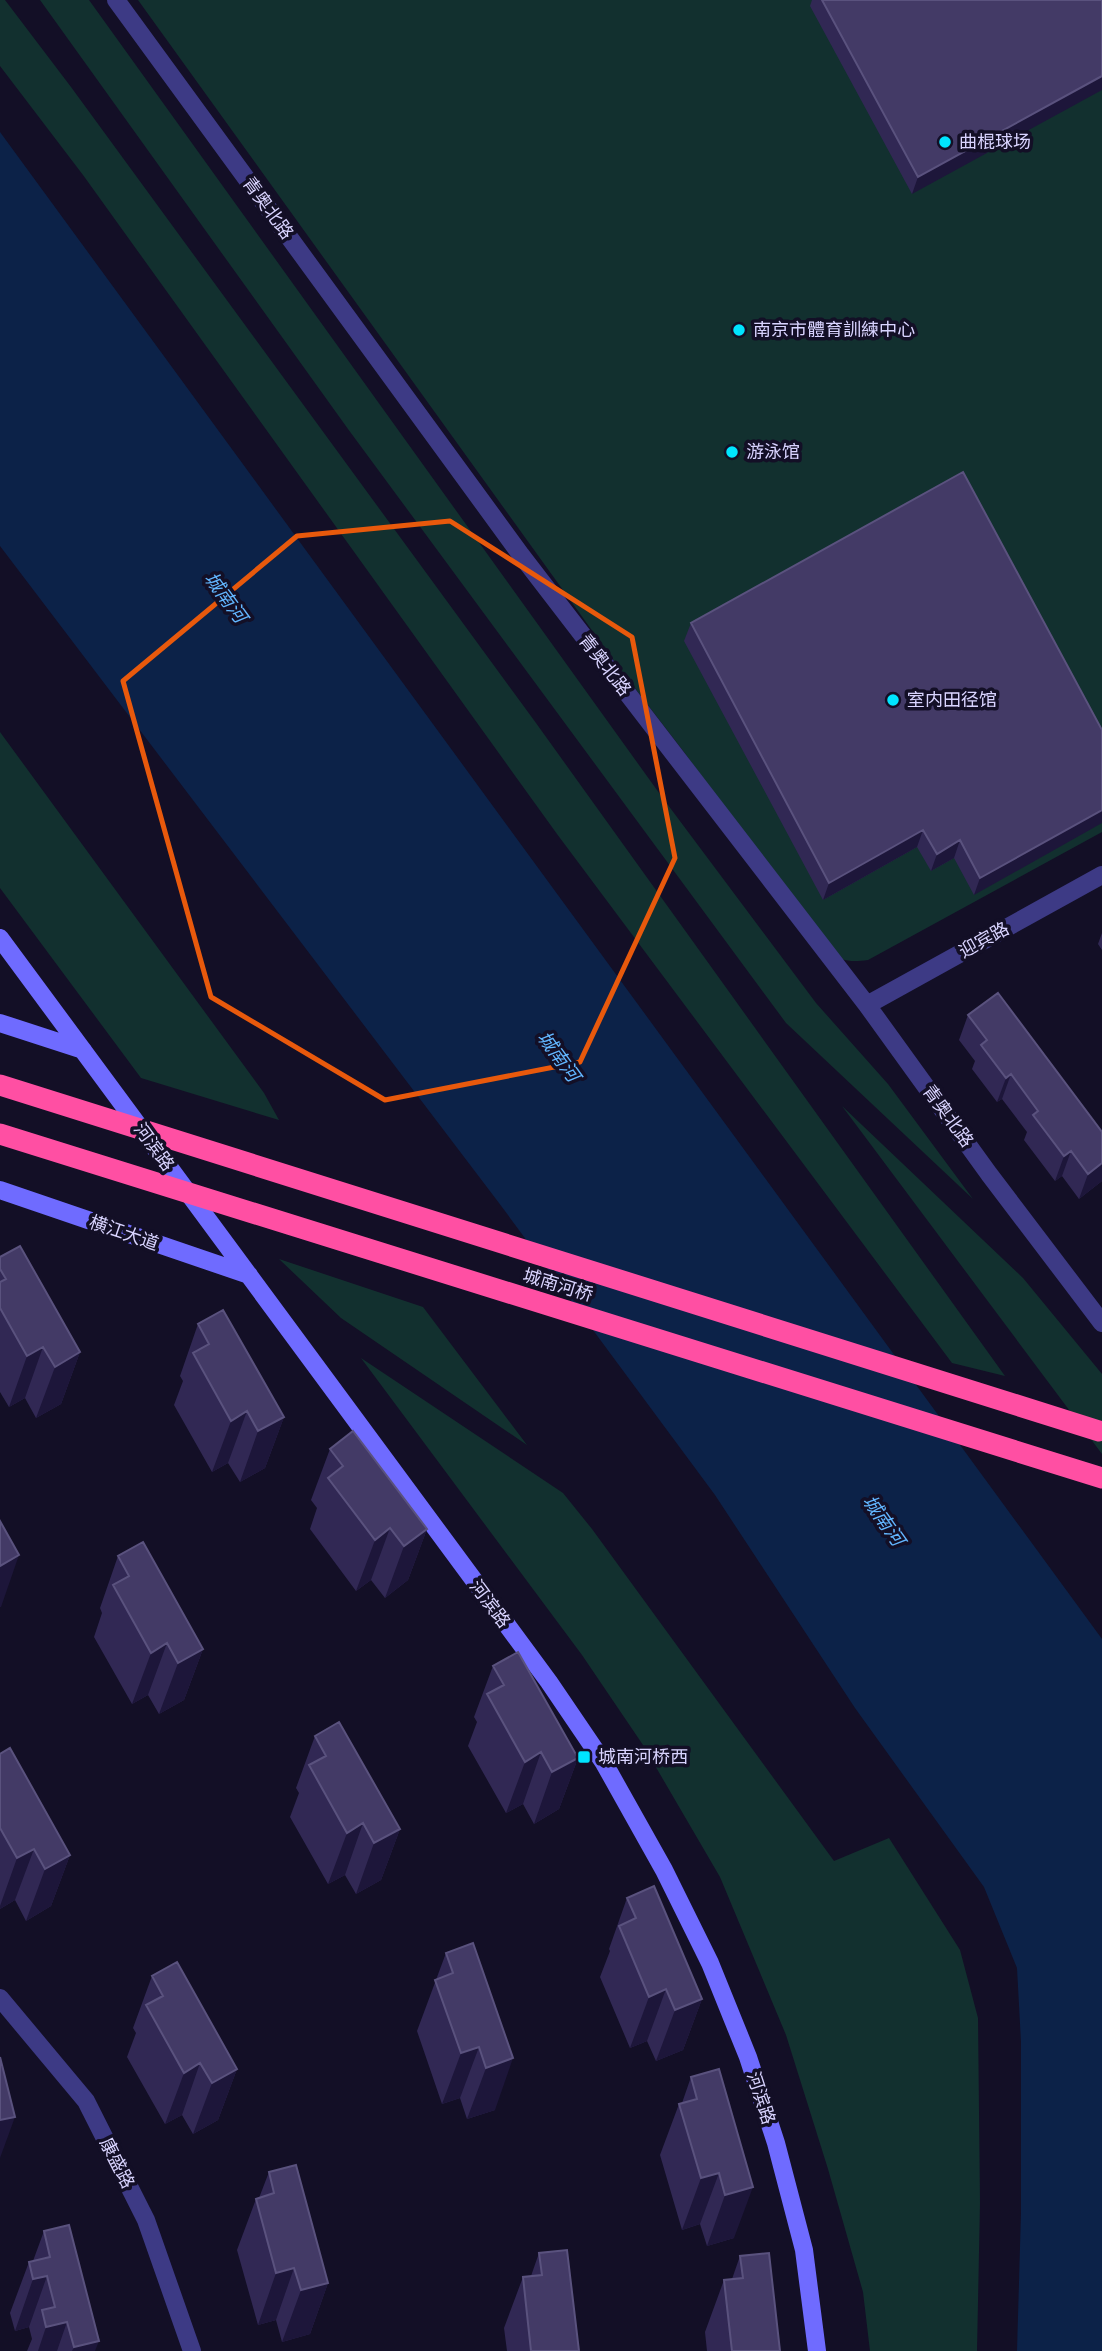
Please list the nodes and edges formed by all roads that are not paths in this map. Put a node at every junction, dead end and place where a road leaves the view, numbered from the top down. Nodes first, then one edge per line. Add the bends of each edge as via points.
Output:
1 (116, 0) edge
2 (1102, 875) edge
3 (0, 938) edge
4 (867, 1005) junction
5 (0, 1023) edge
6 (83, 1050) junction
7 (0, 1085) edge
8 (0, 1134) edge
9 (0, 1190) edge
10 (249, 1275) junction
11 (1102, 1323) edge
12 (1099, 1431) dead end
13 (1102, 1478) edge
14 (0, 1998) edge
15 (192, 2351) edge
16 (817, 2351) edge

1 - 4 street, 青奥北路 via 520,555
2 - 4 street, 迎宾路
3 - 6 street, 河滨路
4 - 11 street, 青奥北路
5 - 6 street
6 - 10 street, 河滨路
7 - 12 highway, 城南河桥, bridge
8 - 13 highway, 城南河桥, bridge
9 - 10 street, 横江大道
10 - 16 street, 河滨路 via 549,1682 604,1763 664,1870 710,1963 776,2143 804,2250
14 - 15 street, 康盛路 via 86,2101 146,2220

